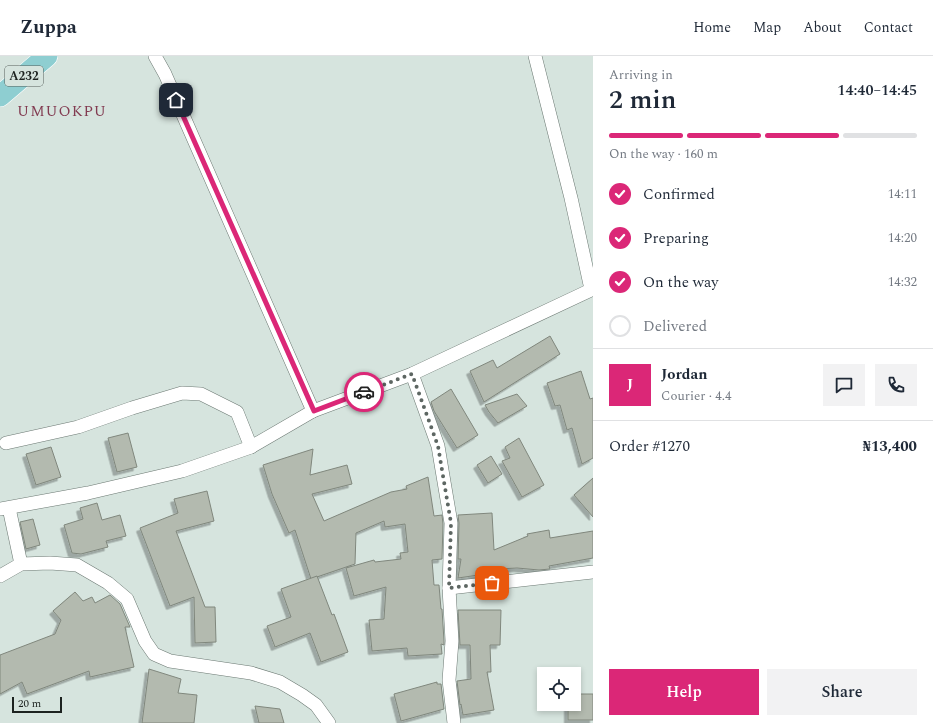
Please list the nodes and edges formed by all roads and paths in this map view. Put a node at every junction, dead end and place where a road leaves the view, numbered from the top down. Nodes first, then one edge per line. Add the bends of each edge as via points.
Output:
1 (47, 56) edge
2 (155, 56) edge
3 (535, 56) edge
4 (0, 96) edge
5 (592, 289) edge
6 (412, 374) junction
7 (314, 411) junction
8 (6, 443) dead end
9 (251, 446) junction
10 (5, 508) edge
11 (21, 564) junction
12 (593, 572) edge
13 (0, 576) edge
14 (449, 588) junction
15 (329, 723) edge
16 (454, 723) edge

1 - 4 main road, A232
2 - 7 street
3 - 5 street
5 - 6 street
6 - 7 street
6 - 14 street via 438,446 451,523
7 - 9 street
8 - 9 street via 78,427 182,393 201,394 237,412
9 - 10 street via 182,471 88,493
10 - 11 street
11 - 13 street
11 - 15 street via 77,565 108,582 128,599 145,641 154,654 170,661 251,673 280,682 316,705
12 - 14 street
14 - 16 street via 452,641 449,680

